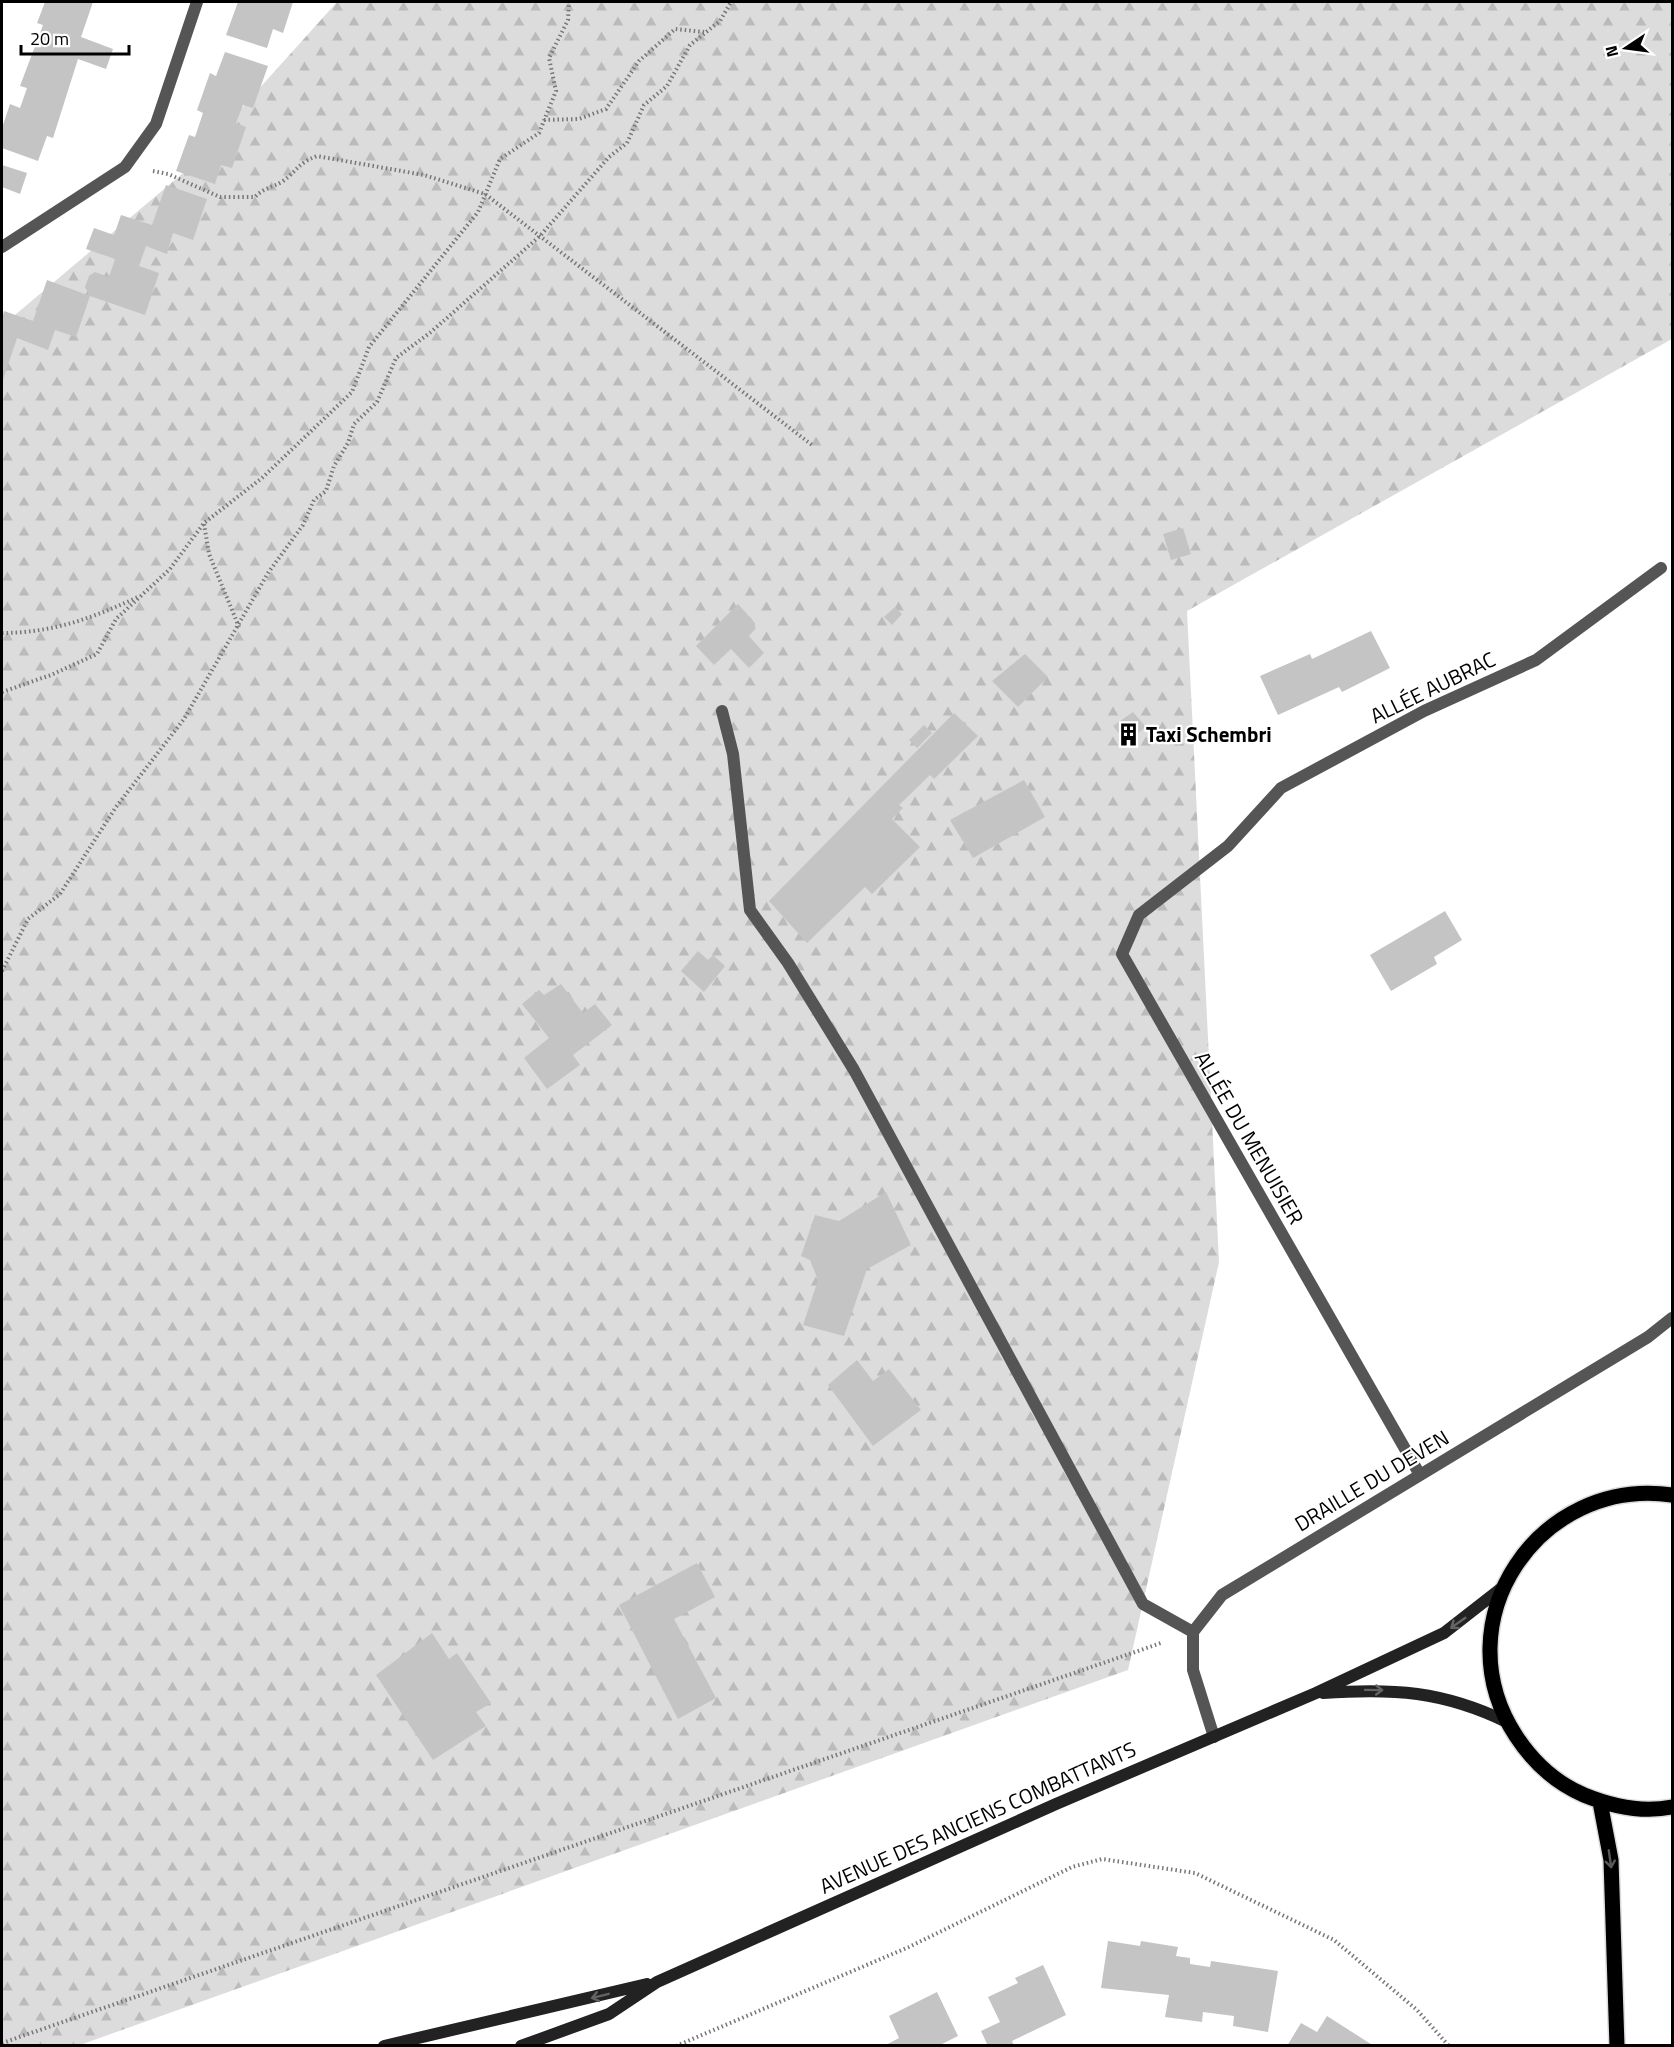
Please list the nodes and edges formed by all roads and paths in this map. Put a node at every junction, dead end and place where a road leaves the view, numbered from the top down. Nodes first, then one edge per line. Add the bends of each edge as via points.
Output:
1 (197, 2) edge
2 (569, 2) edge
3 (731, 2) edge
4 (705, 32) junction
5 (544, 120) junction
6 (125, 167) junction
7 (485, 194) junction
8 (540, 236) junction
9 (2, 247) edge
10 (812, 445) dead end
11 (204, 523) junction
12 (1661, 568) dead end
13 (142, 595) junction
14 (239, 627) junction
15 (2, 633) edge
16 (2, 692) edge
17 (722, 711) dead end
18 (1228, 846) joint
19 (2, 971) edge
20 (1672, 1318) edge
21 (1420, 1475) junction
22 (1672, 1495) edge
23 (1503, 1587) junction
24 (1193, 1632) junction
25 (1316, 1693) junction
26 (1507, 1722) junction
27 (1214, 1737) junction
28 (1600, 1802) junction
29 (1672, 1807) edge
30 (657, 1982) junction
31 (2, 2043) edge
32 (384, 2046) edge
33 (521, 2046) edge
34 (676, 2046) edge
35 (1449, 2046) edge
36 (1617, 2046) edge

1 - 6 street via 156,124
2 - 5 path via 568,20 549,58 556,91
3 - 4 path via 720,21
4 - 5 path via 675,29 639,61 606,109 579,119
4 - 8 path via 690,45 667,86 644,105 627,143 609,157
5 - 7 path via 539,133 500,159
6 - 7 path via 168,174 220,197 255,197 265,187 282,181 301,162 317,156 424,175
6 - 9 street
7 - 8 path
7 - 11 path via 478,212 369,347 352,392 262,478
8 - 10 path
8 - 14 path via 396,358 376,402 354,424 326,491 314,500 303,525 268,573
11 - 13 path via 170,569
11 - 14 path via 208,554
12 - 18 street, ALLÉE AUBRAC via 1536,660 1424,711 1281,788
13 - 15 path via 73,624 34,633
13 - 16 path via 116,619 98,654
14 - 19 path via 184,719 116,807 60,894 28,919
17 - 24 street via 733,754 750,910 854,1070 1143,1604
18 - 21 street, ALLÉE DU MENUISIER via 1139,915 1122,954
20 - 21 street, DRAILLE DU DEVEN via 1648,1337
21 - 24 street, DRAILLE DU DEVEN via 1222,1595
22 - 23 main road via 1651,1492 1614,1496 1579,1508 1548,1528 1522,1555
23 -> 25 main road, AVENUE DES ANCIENS COMBATTANTS via 1444,1633
23 - 26 main road via 1493,1620 1490,1655 1495,1690
24 - 27 street via 1193,1670
24 - 31 path
25 -> 26 main road, AVENUE DES ANCIENS COMBATTANTS via 1371,1689 1426,1694 1473,1706
25 - 27 main road, AVENUE DES ANCIENS COMBATTANTS
26 - 28 main road via 1524,1749 1545,1771 1571,1790
27 - 30 main road, AVENUE DES ANCIENS COMBATTANTS
28 - 29 main road via 1632,1809
28 -> 36 main road via 1612,1871
30 -> 32 main road, AVENUE DES ANCIENS COMBATTANTS
30 - 33 main road, AVENUE DES ANCIENS COMBATTANTS via 609,2014
34 - 35 path via 909,1947 1072,1867 1102,1859 1196,1873 1334,1940 1417,2010

